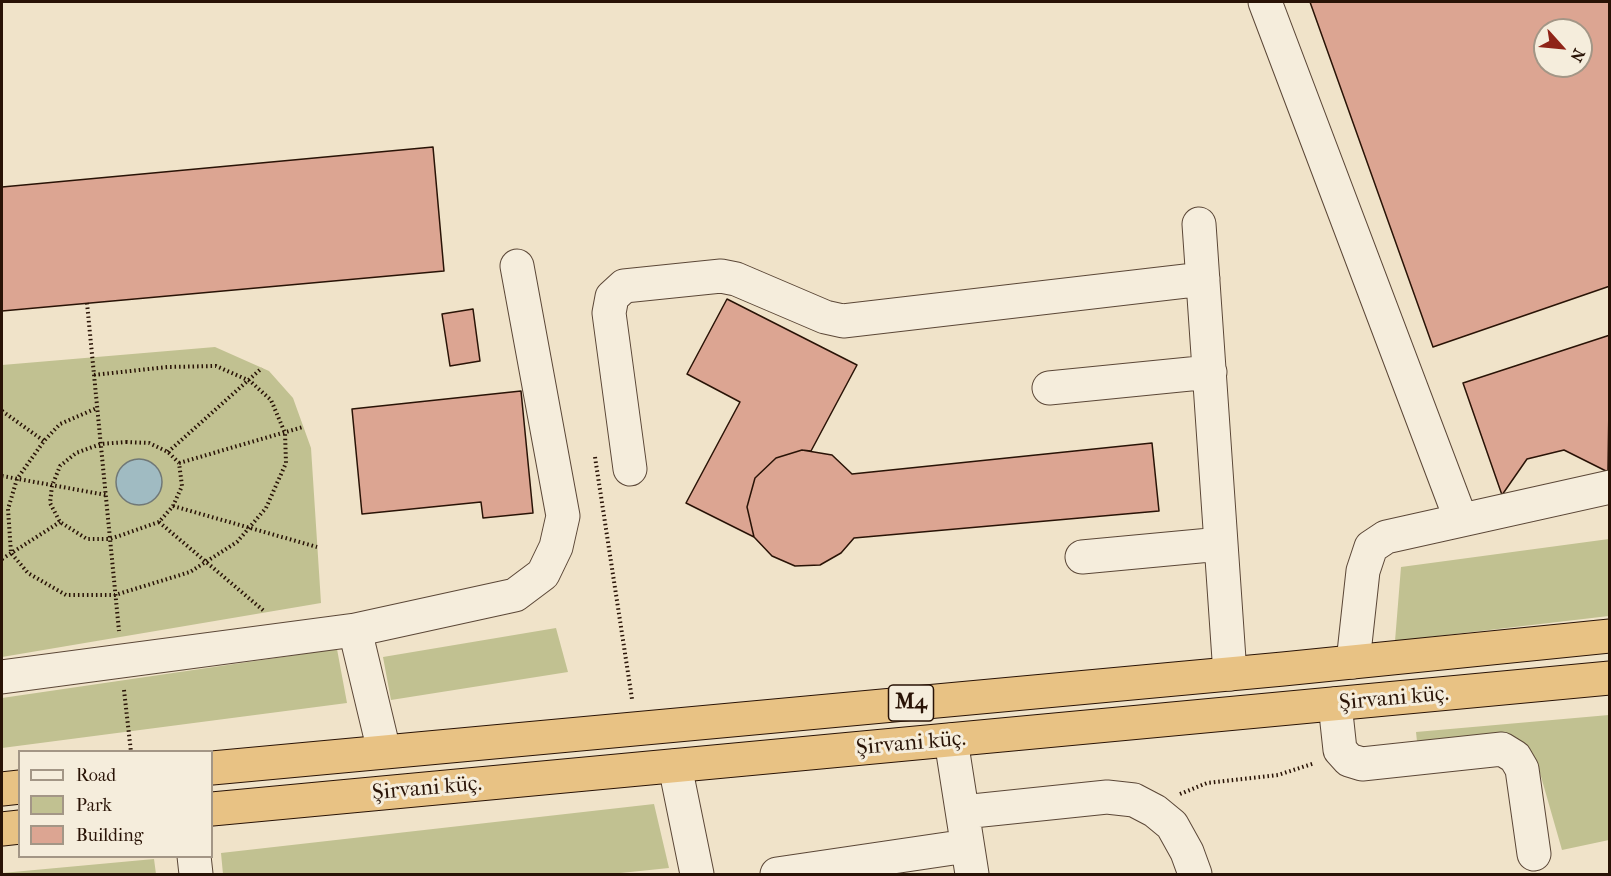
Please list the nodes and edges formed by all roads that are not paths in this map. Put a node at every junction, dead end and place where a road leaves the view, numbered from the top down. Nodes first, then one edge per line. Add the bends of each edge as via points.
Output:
1 (1265, 2) edge
2 (1199, 224) dead end
3 (517, 266) dead end
4 (1203, 279) junction
5 (1210, 372) junction
6 (1049, 388) dead end
7 (630, 469) dead end
8 (1610, 487) edge
9 (1461, 520) junction
10 (1221, 544) junction
11 (1082, 557) dead end
12 (355, 630) junction
13 (1610, 636) edge
14 (1353, 662) junction
15 (1230, 674) junction
16 (2, 677) edge
17 (1610, 678) edge
18 (1335, 704) junction
19 (951, 740) junction
20 (384, 751) junction
21 (675, 766) junction
22 (213, 768) edge
23 (18, 787) edge
24 (2, 789) edge
25 (213, 809) edge
26 (963, 812) junction
27 (18, 827) edge
28 (2, 829) edge
29 (1534, 854) dead end
30 (194, 858) edge
31 (970, 860) edge
32 (196, 874) edge
33 (697, 874) edge
34 (777, 874) edge
35 (1195, 874) edge

1 - 9 street
2 - 4 street
3 - 12 street via 563,516 556,547 543,574 515,595
4 - 5 street
4 - 7 street via 843,321 721,276 624,286 612,297 609,312
5 - 6 street
5 - 10 street
8 - 9 street
9 - 14 street via 1386,537 1371,547 1363,571
10 - 11 street
10 - 15 street
12 - 16 street
12 - 20 street
13 - 14 highway, M4
14 - 15 highway, M4
15 - 20 highway, M4
17 - 18 highway, Şirvani küç. / M4
18 - 19 highway, Şirvani küç. / M4
18 - 29 street via 1340,750 1349,760 1362,764 1502,749 1515,757 1522,769
19 - 21 highway, Şirvani küç. / M4
19 - 26 street
20 - 22 highway, M4
21 - 25 highway, Şirvani küç. / M4
21 - 33 street
23 - 24 highway
26 - 31 street
26 - 35 street via 1107,796 1134,800 1172,825
27 - 28 highway
30 - 32 street
31 - 34 street

